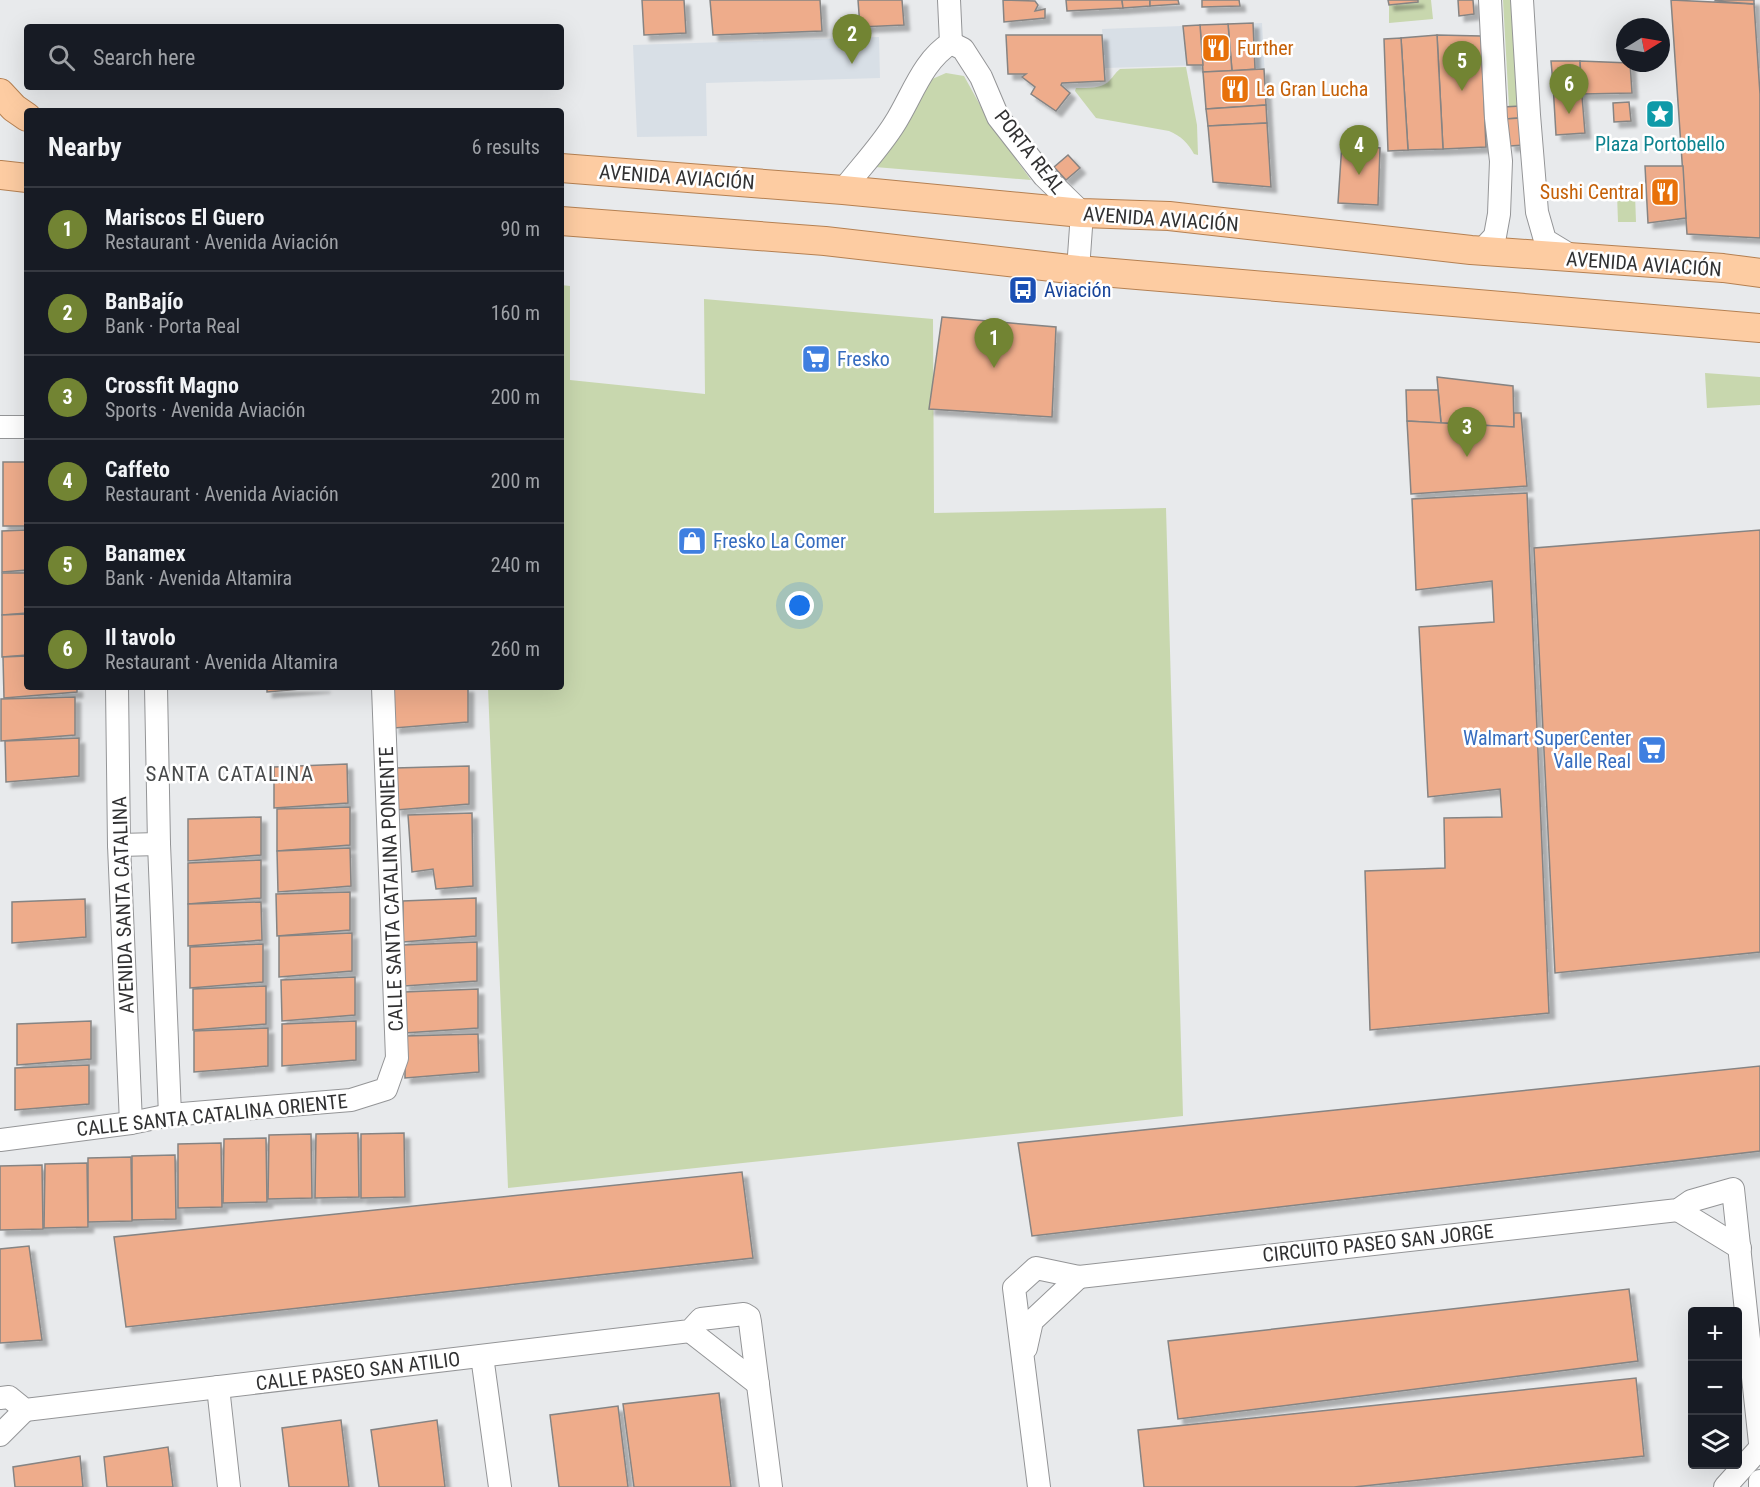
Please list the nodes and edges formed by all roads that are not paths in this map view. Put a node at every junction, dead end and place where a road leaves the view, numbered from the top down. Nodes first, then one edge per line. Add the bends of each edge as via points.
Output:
1 (949, 0) edge
2 (1490, 0) edge
3 (1522, 0) edge
4 (951, 43) junction
5 (0, 93) edge
6 (24, 115) edge
7 (0, 124) edge
8 (24, 126) edge
9 (1532, 158) junction
10 (1501, 161) junction
11 (564, 168) edge
12 (0, 175) edge
13 (24, 178) edge
14 (843, 190) junction
15 (1082, 213) junction
16 (564, 220) edge
17 (1482, 250) junction
18 (1575, 259) junction
19 (1078, 270) junction
20 (1760, 273) edge
21 (1760, 328) edge
22 (24, 427) edge
23 (0, 428) edge
24 (117, 690) edge
25 (156, 690) edge
26 (383, 690) edge
27 (119, 844) junction
28 (159, 844) junction
29 (386, 1089) joint
30 (170, 1115) junction
31 (131, 1123) junction
32 (0, 1140) edge
33 (1678, 1210) junction
34 (1740, 1248) junction
35 (1078, 1277) junction
36 (690, 1331) junction
37 (482, 1356) junction
38 (1023, 1362) junction
39 (758, 1384) junction
40 (218, 1387) junction
41 (0, 1398) edge
42 (25, 1410) junction
43 (0, 1435) edge
44 (1760, 1443) edge
45 (1760, 1448) edge
46 (1760, 1481) edge
47 (229, 1487) edge
48 (500, 1487) edge
49 (771, 1487) edge
50 (1039, 1487) edge
51 (1725, 1487) edge
52 (1760, 1487) edge

1 - 4 street
2 - 10 street
3 - 9 street
4 - 14 street via 940,50 894,124
4 - 15 street, PORTA REAL via 963,49 969,58 998,117 1044,176
5 - 6 main road
7 - 8 main road
9 - 10 street
9 - 18 street via 1537,212 1545,240
10 - 17 street via 1495,236
11 - 14 main road, AVENIDA AVIACIÓN
12 - 13 main road
14 - 15 main road, AVENIDA AVIACIÓN
15 - 17 main road, AVENIDA AVIACIÓN via 1169,216
15 - 19 street
16 - 19 main road via 825,241
17 - 18 main road, AVENIDA AVIACIÓN
18 - 20 main road, AVENIDA AVIACIÓN
19 - 21 main road
22 - 23 street
24 - 27 street, AVENIDA SANTA CATALINA
25 - 28 street, AVENIDA SANTA CATALINA
26 - 29 street, CALLE SANTA CATALINA PONIENTE via 397,1058
27 - 28 street
27 - 31 street, AVENIDA SANTA CATALINA
28 - 30 street, AVENIDA SANTA CATALINA
29 - 30 street, CALLE SANTA CATALINA ORIENTE via 351,1100
30 - 31 street, CALLE SANTA CATALINA ORIENTE
31 - 32 street, CALLE SANTA CATALINA ORIENTE
33 - 34 street
33 - 34 street, CIRCUITO PASEO SAN JORGE via 1691,1201 1733,1189
33 - 35 street, CIRCUITO PASEO SAN JORGE
34 - 44 street, CIRCUITO PASEO SAN JORGE
35 - 38 street, CIRCUITO PASEO SAN JORGE via 1032,1321
35 - 38 street, CIRCUITO PASEO SAN JORGE via 1036,1268 1014,1288
36 - 37 street, CALLE PASEO SAN ATILIO
36 - 39 street
36 - 39 street, CALLE PASEO SAN ATILIO via 701,1319 744,1314 749,1317
37 - 40 street, CALLE PASEO SAN ATILIO
37 - 48 street
38 - 50 street, CIRCUITO PASEO SAN JORGE
39 - 49 street, CALLE PASEO SAN ATILIO
40 - 42 street, CALLE PASEO SAN ATILIO
40 - 47 street
41 - 42 street via 9,1397
42 - 43 street
45 - 51 street
46 - 52 street

